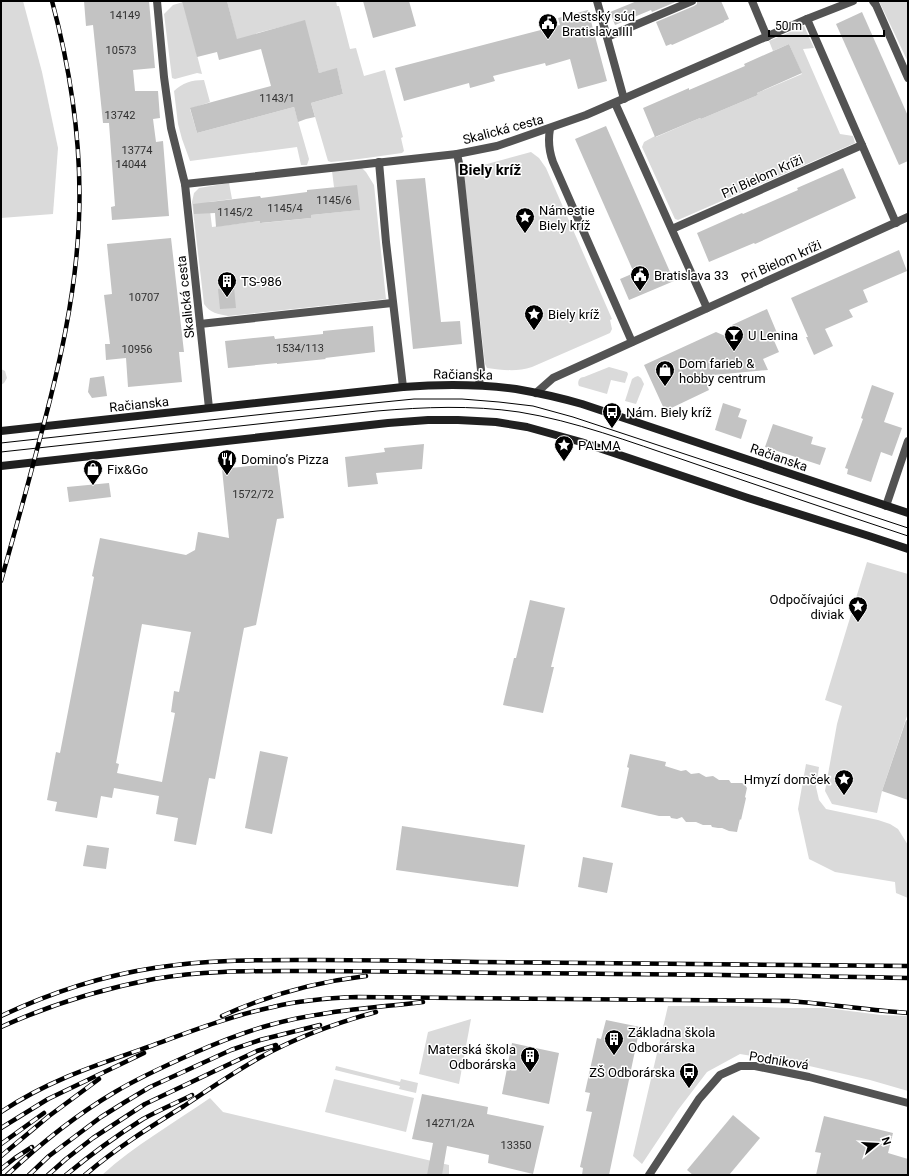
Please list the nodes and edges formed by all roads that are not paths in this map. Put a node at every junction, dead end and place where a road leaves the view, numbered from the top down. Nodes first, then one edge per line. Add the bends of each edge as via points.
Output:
1 (157, 1) edge
2 (597, 1) edge
3 (692, 1) edge
4 (752, 1) edge
5 (853, 1) edge
6 (873, 1) edge
7 (807, 20) junction
8 (607, 37) junction
9 (767, 37) junction
10 (908, 78) edge
11 (624, 99) junction
12 (614, 103) junction
13 (550, 129) junction
14 (862, 145) junction
15 (457, 154) junction
16 (379, 162) junction
17 (184, 184) junction
18 (908, 218) edge
19 (896, 223) junction
20 (672, 229) junction
21 (392, 303) junction
22 (707, 308) junction
23 (200, 324) junction
24 (632, 342) junction
25 (479, 386) junction
26 (403, 387) junction
27 (536, 393) junction
28 (209, 408) junction
29 (1, 431) edge
30 (908, 441) edge
31 (1, 466) edge
32 (886, 506) junction
33 (908, 513) edge
34 (908, 549) edge
35 (908, 1102) edge
36 (649, 1175) edge

1 - 17 street, Skalická cesta via 170,128
2 - 8 street
3 - 8 street
4 - 9 street
5 - 7 street, Skalická cesta
6 - 10 street
7 - 9 street, Skalická cesta
7 - 14 street
8 - 11 street
9 - 11 street, Skalická cesta
11 - 12 street, Skalická cesta
12 - 13 street, Skalická cesta
12 - 20 street
13 - 15 street, Skalická cesta via 497,146
13 - 24 street via 550,153 553,162
14 - 19 street
14 - 20 street, Pri Bielom Kríži
15 - 16 street, Skalická cesta
15 - 25 street via 481,370
16 - 17 street, Skalická cesta
16 - 21 street
17 - 23 street, Skalická cesta
18 - 19 street, Pri Bielom kríži
19 - 22 street, Pri Bielom kríži
20 - 22 street
21 - 23 street
21 - 26 street
22 - 24 street, Pri Bielom kríži
23 - 28 street, Skalická cesta
24 - 27 street via 553,378
25 - 26 main road, Račianska
25 - 27 main road, Račianska
26 - 28 main road, Račianska
27 - 32 main road, Račianska via 588,405
28 - 29 main road, Račianska
30 - 32 street
31 - 34 main road via 388,423 443,420 496,422 527,427 581,442
32 - 33 main road, Račianska
35 - 36 street, Podniková via 809,1077 755,1066 740,1066 720,1075 699,1099

